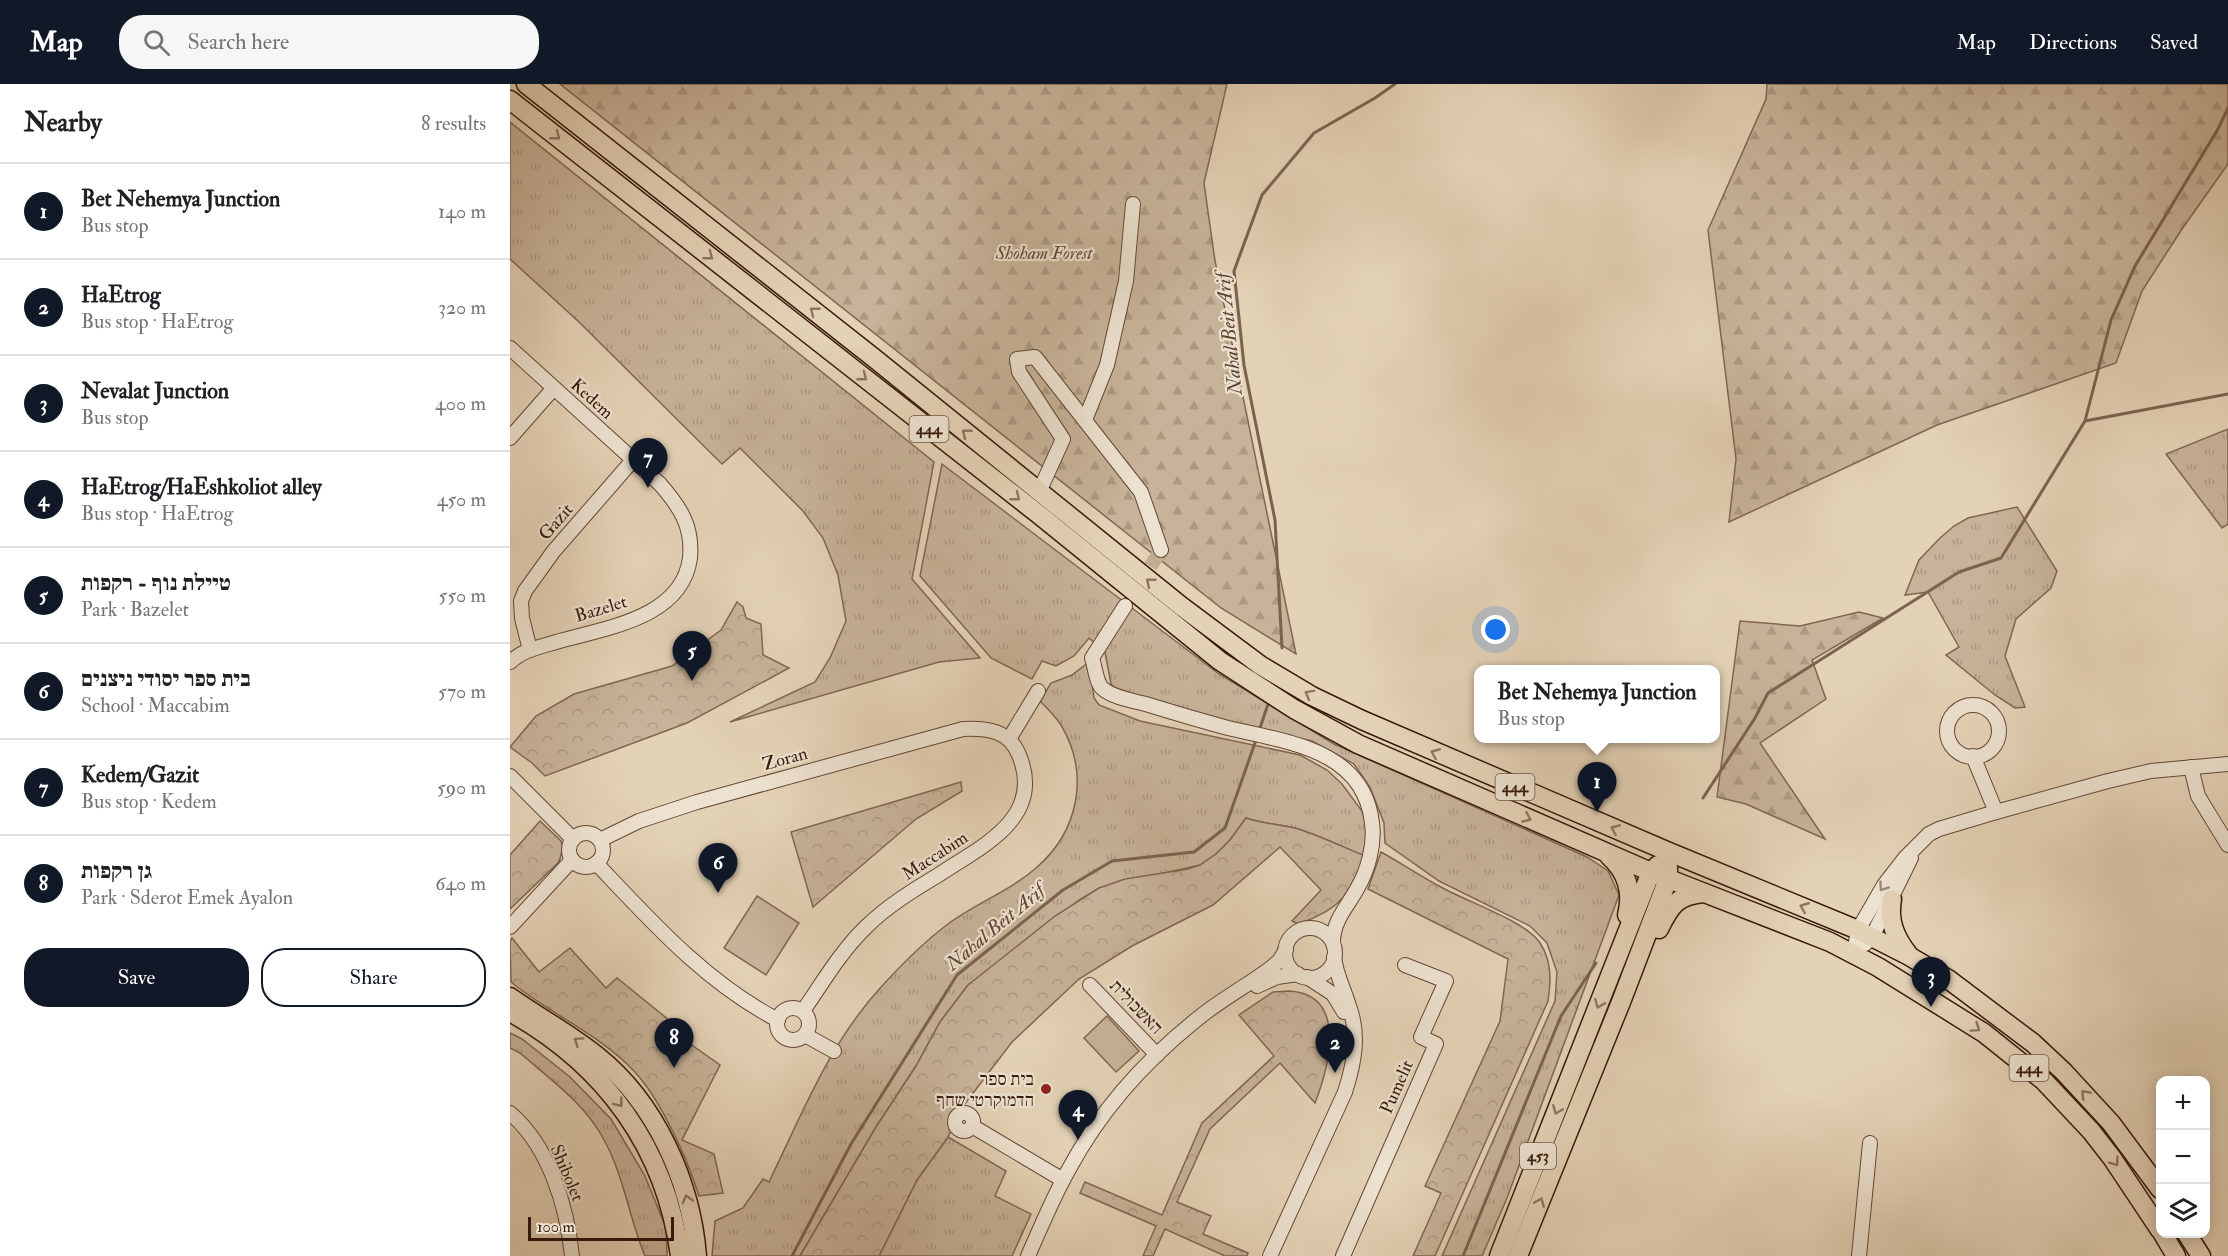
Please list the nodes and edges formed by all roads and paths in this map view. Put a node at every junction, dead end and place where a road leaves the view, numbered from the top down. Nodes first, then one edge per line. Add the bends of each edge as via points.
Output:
1 (526, 84) edge
2 (510, 100) edge
3 (1133, 204) dead end
4 (510, 348) edge
5 (553, 388) junction
6 (1085, 420) junction
7 (510, 438) edge
8 (633, 460) junction
9 (1039, 492) junction
10 (1161, 550) dead end
11 (688, 570) joint
12 (1125, 606) dead end
13 (530, 650) junction
14 (510, 662) edge
15 (1038, 691) dead end
16 (1009, 739) junction
17 (1972, 756) dead end
18 (2228, 764) edge
19 (2191, 767) junction
20 (510, 776) edge
21 (1996, 812) junction
22 (573, 839) junction
23 (600, 840) junction
24 (2228, 845) edge
25 (1915, 848) junction
26 (1601, 849) junction
27 (1669, 852) junction
28 (572, 860) junction
29 (596, 863) junction
30 (1660, 875) junction
31 (1706, 893) junction
32 (1892, 900) junction
33 (1342, 911) junction
34 (510, 927) edge
35 (1310, 928) junction
36 (1865, 933) junction
37 (1333, 942) junction
38 (1286, 950) junction
39 (1854, 954) junction
40 (1909, 956) junction
41 (1334, 957) junction
42 (1405, 965) dead end
43 (1614, 966) junction
44 (1302, 976) junction
45 (1089, 985) dead end
46 (510, 997) edge
47 (1621, 1002) junction
48 (803, 1011) junction
49 (510, 1012) edge
50 (778, 1020) junction
51 (805, 1035) junction
52 (834, 1051) dead end
53 (1156, 1055) junction
54 (510, 1113) edge
55 (972, 1126) dead end
56 (1870, 1143) dead end
57 (1063, 1180) junction
58 (2156, 1185) edge
59 (2156, 1223) edge
60 (2166, 1238) edge
61 (2190, 1238) edge
62 (572, 1256) edge
63 (680, 1256) edge
64 (698, 1256) edge
65 (1028, 1256) edge
66 (1036, 1256) edge
67 (1264, 1256) edge
68 (1270, 1256) edge
69 (1343, 1256) edge
70 (1498, 1256) edge
71 (1518, 1256) edge
72 (1859, 1256) edge
73 (2176, 1256) edge
74 (2201, 1256) edge

9 -> 1 main road, 444
2 -> 26 main road, 444 via 1228,667 1348,739
3 - 6 street via 1126,281 1107,365
4 - 5 street, Kedem
5 - 7 street
5 - 8 street, Kedem
6 - 9 street via 1035,357 1017,359 1019,372 1063,439
6 - 10 street via 1141,492
8 - 11 street, Kedem via 673,499 684,517 692,540
8 - 13 street, Gazit via 525,591 522,618
27 -> 9 main road, 444 via 1312,696 1224,640
11 - 13 street, Bazelet via 681,586 662,605 634,620
12 - 33 street via 1092,658 1099,684 1109,693 1315,750 1352,776 1368,806 1372,843 1357,891
13 - 14 street, Bazelet
15 - 16 street
16 - 23 street, Zoran via 984,728 963,729 697,802 639,821
16 - 48 street, Maccabim via 1023,764 1026,787 1012,821 979,850 912,891 866,927
17 - 21 street
18 - 19 street
19 - 21 street via 2151,771
19 - 24 street via 2198,796
20 - 22 street
21 - 25 street via 1939,829
22 - 23 street via 584,833
22 - 28 street via 569,849
23 - 29 street via 603,853
25 - 32 street
25 -> 36 street via 1884,885
26 - 30 main road, 444
26 - 43 main road via 1619,866 1630,896
27 - 30 main road, 453
36 -> 27 main road, 444
28 - 29 street via 587,867
28 - 34 street
29 - 50 street via 716,980
30 - 31 main road, 444
30 - 43 main road, 453
30 - 47 main road, 453
31 - 39 main road, 444
31 - 47 main road via 1680,898 1673,904
32 - 36 street
32 - 40 main road via 1893,930
33 - 35 street
33 - 37 street
35 - 37 street via 1321,930
35 - 38 street via 1290,938
36 - 39 street
36 - 40 main road, 444
37 - 41 street
38 - 44 street via 1288,965
38 - 53 street via 1272,967 1215,1005
39 -> 59 main road, 444 via 1965,1021 2044,1081 2112,1158
58 -> 40 main road, 444 via 2111,1123 2041,1050 1988,1007
41 - 44 street via 1326,972 1317,977
41 - 68 street via 1355,1030 1352,1071
42 - 69 street, Pumelit via 1446,981 1421,1037 1436,1044
43 -> 70 main road, 453
44 - 66 street via 1277,977 1245,992 1202,1024 1145,1076 1110,1118 1082,1161
44 - 67 street via 1326,988 1343,1008 1348,1028 1347,1056 1336,1094
45 - 53 street, האשכולית
64 -> 46 main road via 679,1174 660,1133 638,1100 598,1056
71 -> 47 main road, 453
48 - 50 street via 787,1009
48 - 51 street via 810,1022
49 -> 63 main road via 584,1065 624,1110 662,1180
50 - 51 street via 777,1028 785,1038 796,1040
51 - 52 street
53 - 57 street via 1104,1114
54 - 62 street, Shibolet via 531,1137 558,1190
55 - 57 street
56 - 72 street
57 - 65 street
60 - 73 main road, 444
61 - 74 main road

